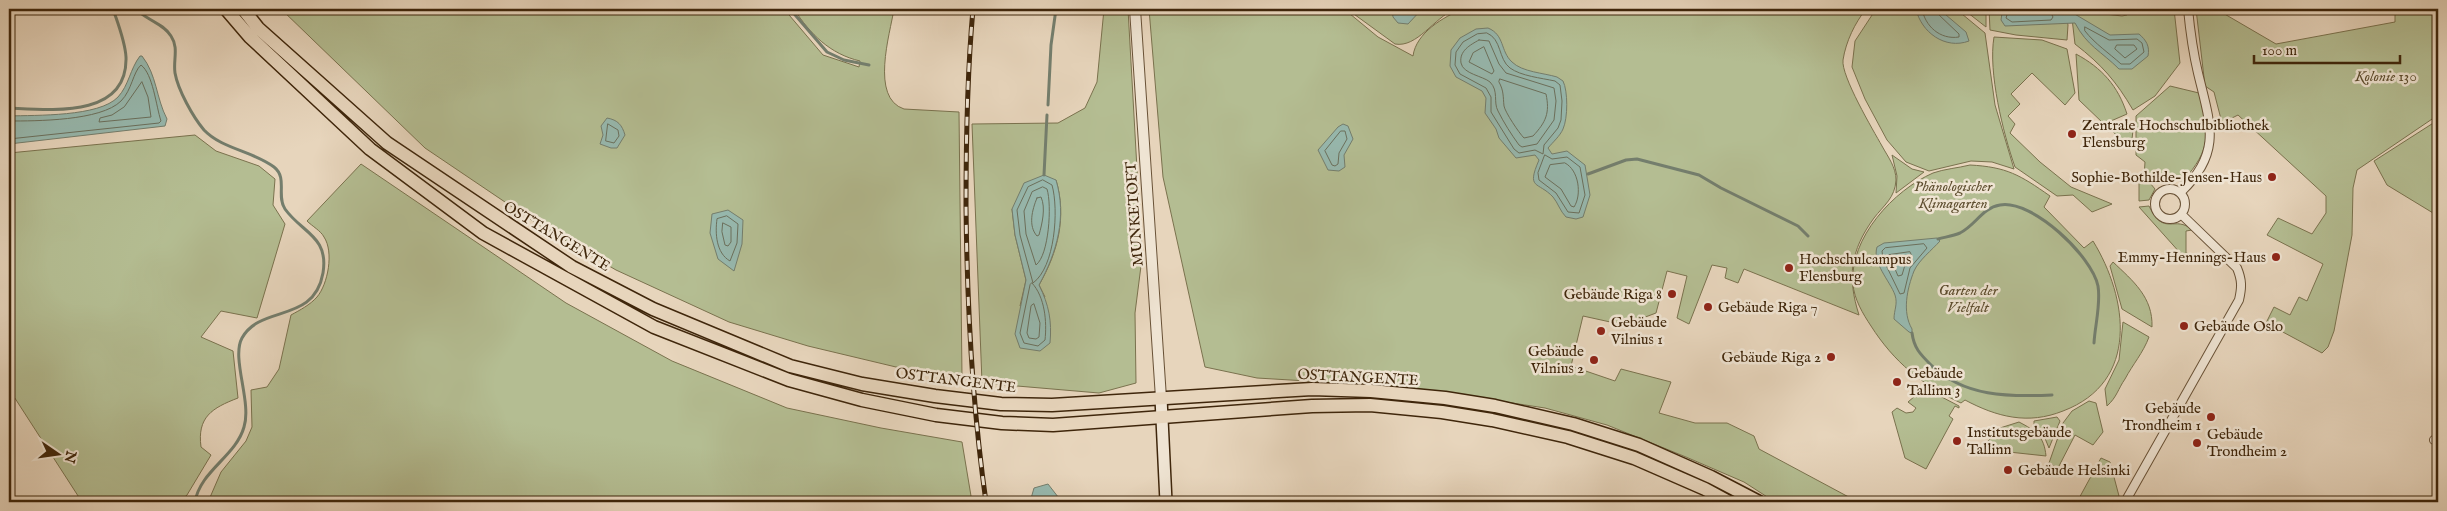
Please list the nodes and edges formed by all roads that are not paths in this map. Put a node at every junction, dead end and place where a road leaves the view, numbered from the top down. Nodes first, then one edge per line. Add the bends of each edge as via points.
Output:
1 (226, 9) edge
2 (243, 9) edge
3 (1134, 9) edge
4 (2188, 9) edge
5 (2180, 192) junction
6 (2182, 214) junction
7 (1161, 398) junction
8 (1162, 418) junction
9 (1166, 502) edge
10 (1729, 502) edge
11 (1759, 502) edge
12 (2125, 502) edge

1 - 8 main road, OSTTANGENTE via 250,37 370,149 483,232 654,327 789,380 862,400 936,415 1053,425
2 - 7 main road, OSTTANGENTE via 258,28 387,143 572,267 653,309 790,366 880,387 1001,404 1052,405
3 - 7 street, MUNKETOFT
4 - 5 street via 2197,71 2210,121 2210,140 2205,161 2195,178
5 - 6 street via 2186,205
5 - 6 street via 2165,189 2158,194 2155,204 2156,210 2166,219
6 - 12 street via 2237,268 2242,289 2239,300
7 - 8 main road, MUNKETOFT
7 - 11 main road, OSTTANGENTE via 1312,389 1371,391 1495,406 1573,424 1639,445
8 - 9 main road, MUNKETOFT
8 - 10 main road, OSTTANGENTE via 1312,406 1370,405 1442,412 1568,437 1634,458

